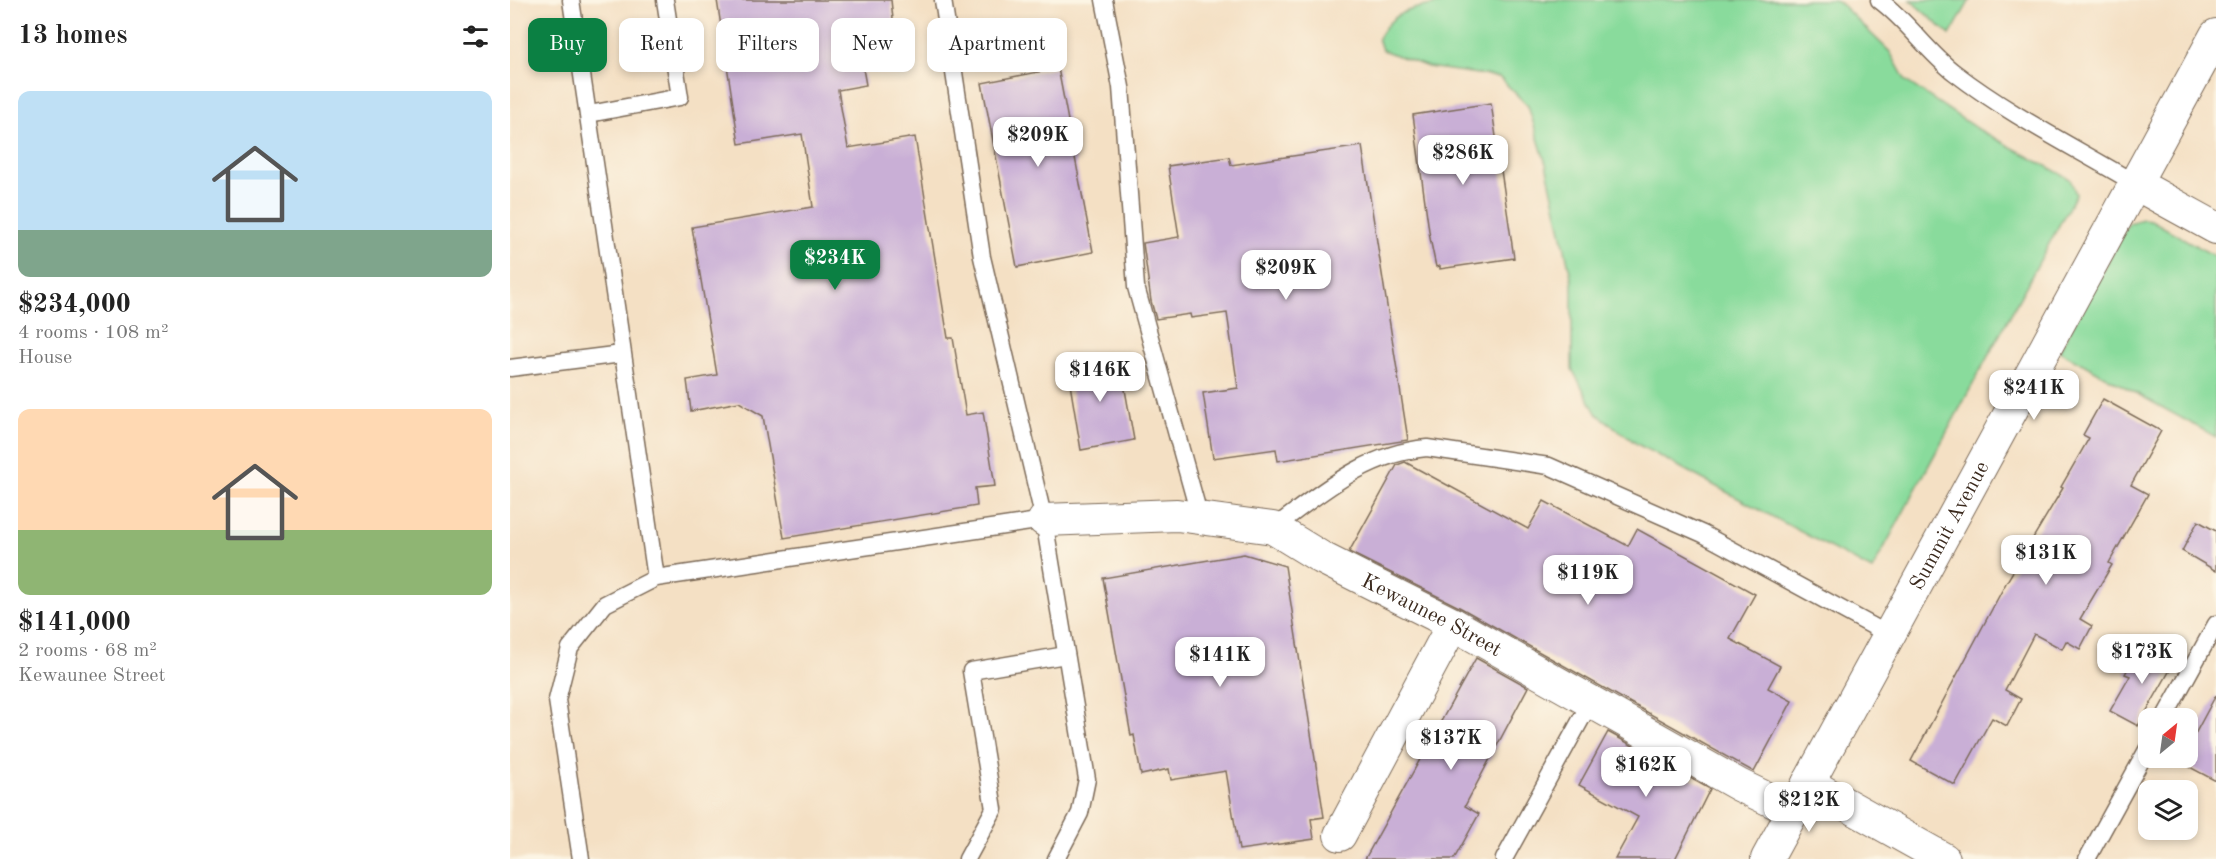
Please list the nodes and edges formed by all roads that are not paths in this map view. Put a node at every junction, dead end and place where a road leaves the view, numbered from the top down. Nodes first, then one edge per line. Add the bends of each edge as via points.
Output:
1 (571, 0) edge
2 (665, 0) edge
3 (943, 0) edge
4 (1104, 0) edge
5 (1879, 0) edge
6 (2216, 35) edge
7 (589, 114) junction
8 (2136, 184) junction
9 (2216, 228) edge
10 (622, 354) junction
11 (510, 368) edge
12 (1200, 518) junction
13 (1044, 520) junction
14 (1273, 528) junction
15 (656, 578) junction
16 (1454, 624) junction
17 (2216, 624) edge
18 (1889, 635) junction
19 (1066, 655) junction
20 (1590, 702) junction
21 (2170, 708) edge
22 (2138, 766) edge
23 (1808, 783) junction
24 (1793, 811) junction
25 (1340, 835) dead end
26 (581, 859) edge
27 (967, 859) edge
28 (1056, 859) edge
29 (1504, 859) edge
30 (1767, 859) edge
31 (1944, 859) edge
32 (2087, 859) edge

1 - 7 lane
2 - 7 lane via 680,97
3 - 13 lane via 982,257
4 - 12 lane via 1121,87 1136,287
5 - 8 lane via 1954,72
6 - 8 street, Summit Avenue
7 - 10 lane
8 - 9 street
8 - 18 street, Summit Avenue
10 - 11 lane
10 - 15 lane
12 - 13 street, Kewaunee Street via 1177,515
12 - 14 street, Kewaunee Street
13 - 15 lane
13 - 19 lane
14 - 16 street, Kewaunee Street via 1322,558
14 - 18 lane via 1373,460 1408,449 1427,448 1549,466 1703,534
15 - 26 lane via 604,604 570,648 556,700
16 - 20 street, Kewaunee Street
16 - 25 street
17 - 21 lane
18 - 23 street, Summit Avenue
19 - 27 lane via 972,671 994,809
19 - 28 lane via 1087,779 1080,813
20 - 24 street, Kewaunee Street
20 - 29 lane
22 - 32 lane
23 - 24 street, Summit Avenue
23 - 31 street
24 - 30 street, Summit Avenue

